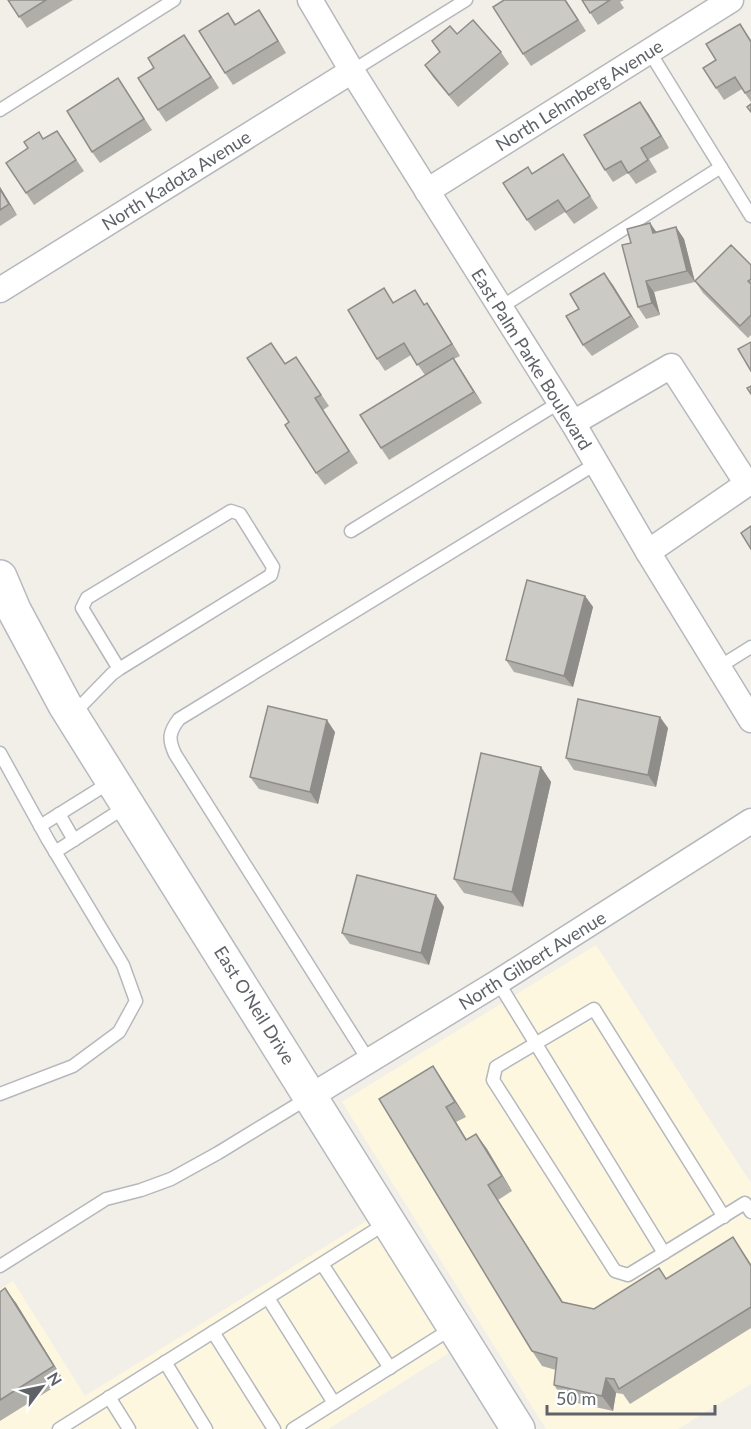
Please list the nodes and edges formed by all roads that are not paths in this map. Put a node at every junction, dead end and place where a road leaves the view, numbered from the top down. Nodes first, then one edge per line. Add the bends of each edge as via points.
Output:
1 (174, 0) edge
2 (310, 0) edge
3 (466, 0) edge
4 (731, 0) edge
5 (650, 51) junction
6 (352, 71) junction
7 (0, 110) edge
8 (721, 167) junction
9 (427, 191) junction
10 (751, 216) edge
11 (0, 290) edge
12 (501, 307) junction
13 (560, 402) junction
14 (573, 423) junction
15 (597, 463) junction
16 (351, 531) dead end
17 (648, 552) junction
18 (0, 577) edge
19 (751, 647) edge
20 (719, 667) junction
21 (119, 669) junction
22 (72, 715) junction
23 (751, 720) edge
24 (0, 753) edge
25 (121, 793) junction
26 (59, 814) junction
27 (751, 821) edge
28 (40, 826) junction
29 (74, 840) junction
30 (55, 852) junction
31 (498, 982) junction
32 (537, 1044) junction
33 (369, 1061) junction
34 (0, 1094) edge
35 (312, 1096) junction
36 (751, 1212) edge
37 (724, 1217) junction
38 (389, 1222) junction
39 (664, 1253) junction
40 (322, 1264) junction
41 (0, 1266) edge
42 (268, 1298) junction
43 (455, 1327) junction
44 (213, 1332) junction
45 (165, 1362) junction
46 (390, 1368) junction
47 (109, 1397) junction
48 (334, 1403) junction
49 (59, 1429) edge
50 (129, 1429) edge
51 (206, 1429) edge
52 (274, 1429) edge
53 (293, 1429) edge
54 (518, 1429) edge

1 - 7 lane
2 - 6 street, East Palm Parke Boulevard
3 - 6 lane
4 - 5 street, North Lehmberg Avenue
5 - 8 lane
5 - 9 street, North Lehmberg Avenue
6 - 9 street, East Palm Parke Boulevard
6 - 11 street, North Kadota Avenue
8 - 10 lane
8 - 12 lane
9 - 12 street, East Palm Parke Boulevard
12 - 13 street, East Palm Parke Boulevard
13 - 14 street, East Palm Parke Boulevard
13 - 16 lane
14 - 15 street, East Palm Parke Boulevard
14 - 17 street via 671,366 747,484
15 - 17 street, East Palm Parke Boulevard
15 - 33 lane via 179,719 171,730 169,741 175,754
17 - 20 street, East Palm Parke Boulevard
18 - 22 street, East O'Neil Drive
19 - 20 lane
20 - 23 street, East Palm Parke Boulevard
21 - 21 lane via 271,574 273,567 240,514 231,511 87,598 82,608
21 - 22 lane
22 - 25 street, East O'Neil Drive
24 - 28 lane
25 - 26 lane
25 - 29 lane
25 - 35 street, East O'Neil Drive
26 - 28 lane
26 - 29 lane
27 - 31 street, North Gilbert Avenue
28 - 30 lane
29 - 30 lane
30 - 34 lane via 123,965 136,1001 119,1032 73,1066
31 - 32 lane
31 - 33 street, North Gilbert Avenue
32 - 37 lane via 594,1009
32 - 39 lane
32 - 39 lane via 496,1067 493,1080 615,1271 627,1275
33 - 35 street, North Gilbert Avenue
35 - 38 street, East O'Neil Drive
35 - 41 lane via 171,1179 106,1199
36 - 37 lane via 745,1203
37 - 39 lane
38 - 40 lane
38 - 43 street, East O'Neil Drive
40 - 42 lane
40 - 46 lane
42 - 44 lane
42 - 48 lane
43 - 46 lane
43 - 54 street, East O'Neil Drive
44 - 45 lane
44 - 52 lane
45 - 47 lane
45 - 51 lane
46 - 48 lane
47 - 49 lane
47 - 50 lane
48 - 53 lane

